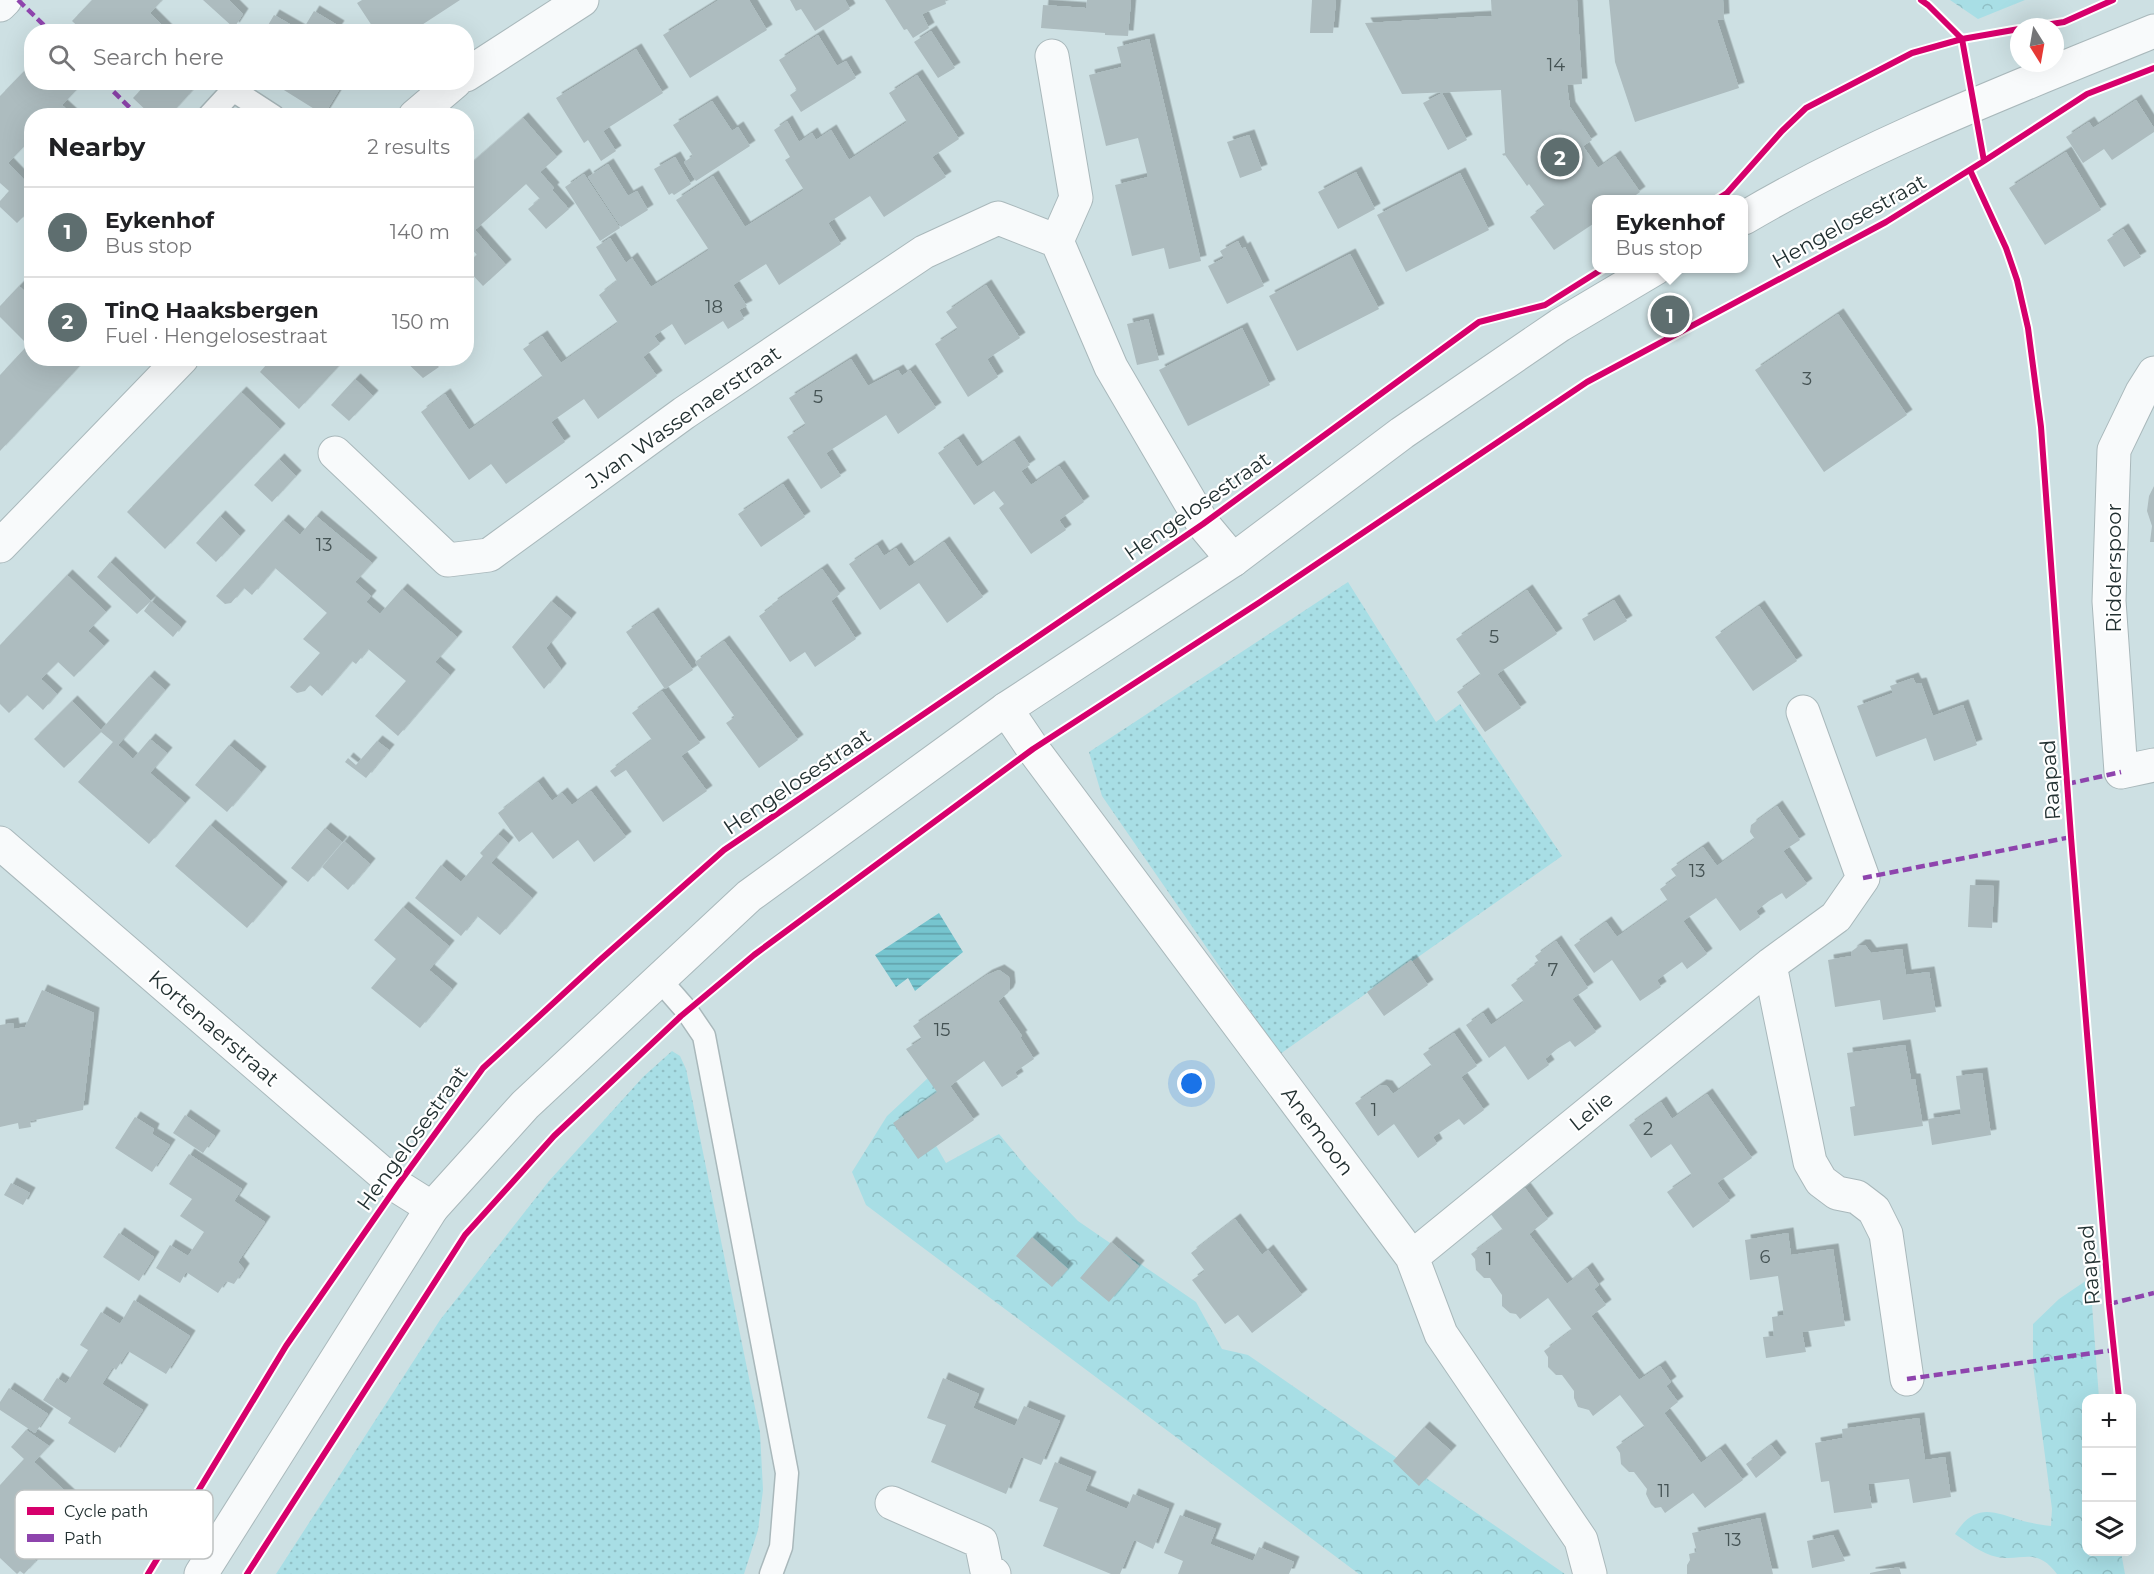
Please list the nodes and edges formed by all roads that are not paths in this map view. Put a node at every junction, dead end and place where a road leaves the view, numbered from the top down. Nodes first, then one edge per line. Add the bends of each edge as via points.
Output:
1 (5, 0) edge
2 (582, 0) edge
3 (0, 5) edge
4 (2154, 31) edge
5 (1052, 56) dead end
6 (474, 70) edge
7 (233, 90) edge
8 (233, 90) edge
9 (446, 90) edge
10 (216, 108) edge
11 (261, 108) edge
12 (424, 108) edge
13 (1748, 215) edge
14 (1057, 241) junction
15 (1648, 273) edge
16 (174, 366) edge
17 (2154, 373) edge
18 (335, 453) dead end
19 (0, 546) edge
20 (1233, 560) junction
21 (1006, 709) junction
22 (1803, 712) dead end
23 (2154, 765) edge
24 (0, 843) edge
25 (1770, 965) junction
26 (660, 980) junction
27 (432, 1208) junction
28 (1412, 1257) junction
29 (1907, 1379) dead end
30 (892, 1503) dead end
31 (213, 1555) edge
32 (210, 1559) edge
33 (201, 1574) edge
34 (771, 1574) edge
35 (994, 1574) edge
36 (1590, 1574) edge

1 - 3 street
2 - 6 street
4 - 13 street via 1912,132 1798,186
5 - 14 street via 1076,198
7 - 11 lane
8 - 10 lane
9 - 12 street
14 - 18 street, J.van Wassenaerstraat via 998,218 924,252 684,413 489,555 448,560
14 - 20 street via 1111,367 1203,524
15 - 20 street via 1560,325 1422,419
16 - 19 street
17 - 23 street, Ridderspoor via 2114,450 2109,602 2121,772
20 - 21 street
21 - 26 street via 749,896
21 - 28 street, Anemoon
22 - 25 street, Lelie via 1863,878 1836,917
24 - 27 street, Kortenaerstraat via 397,1186
25 - 28 street, Lelie
25 - 29 street via 1810,1162 1821,1180 1837,1193 1857,1197 1874,1210 1886,1234
26 - 27 street via 525,1106
26 - 34 lane via 704,1036 769,1373 787,1473 781,1547
27 - 31 street
28 - 36 street, Anemoon via 1441,1334 1581,1540
30 - 35 street via 981,1542 987,1571
32 - 33 street

